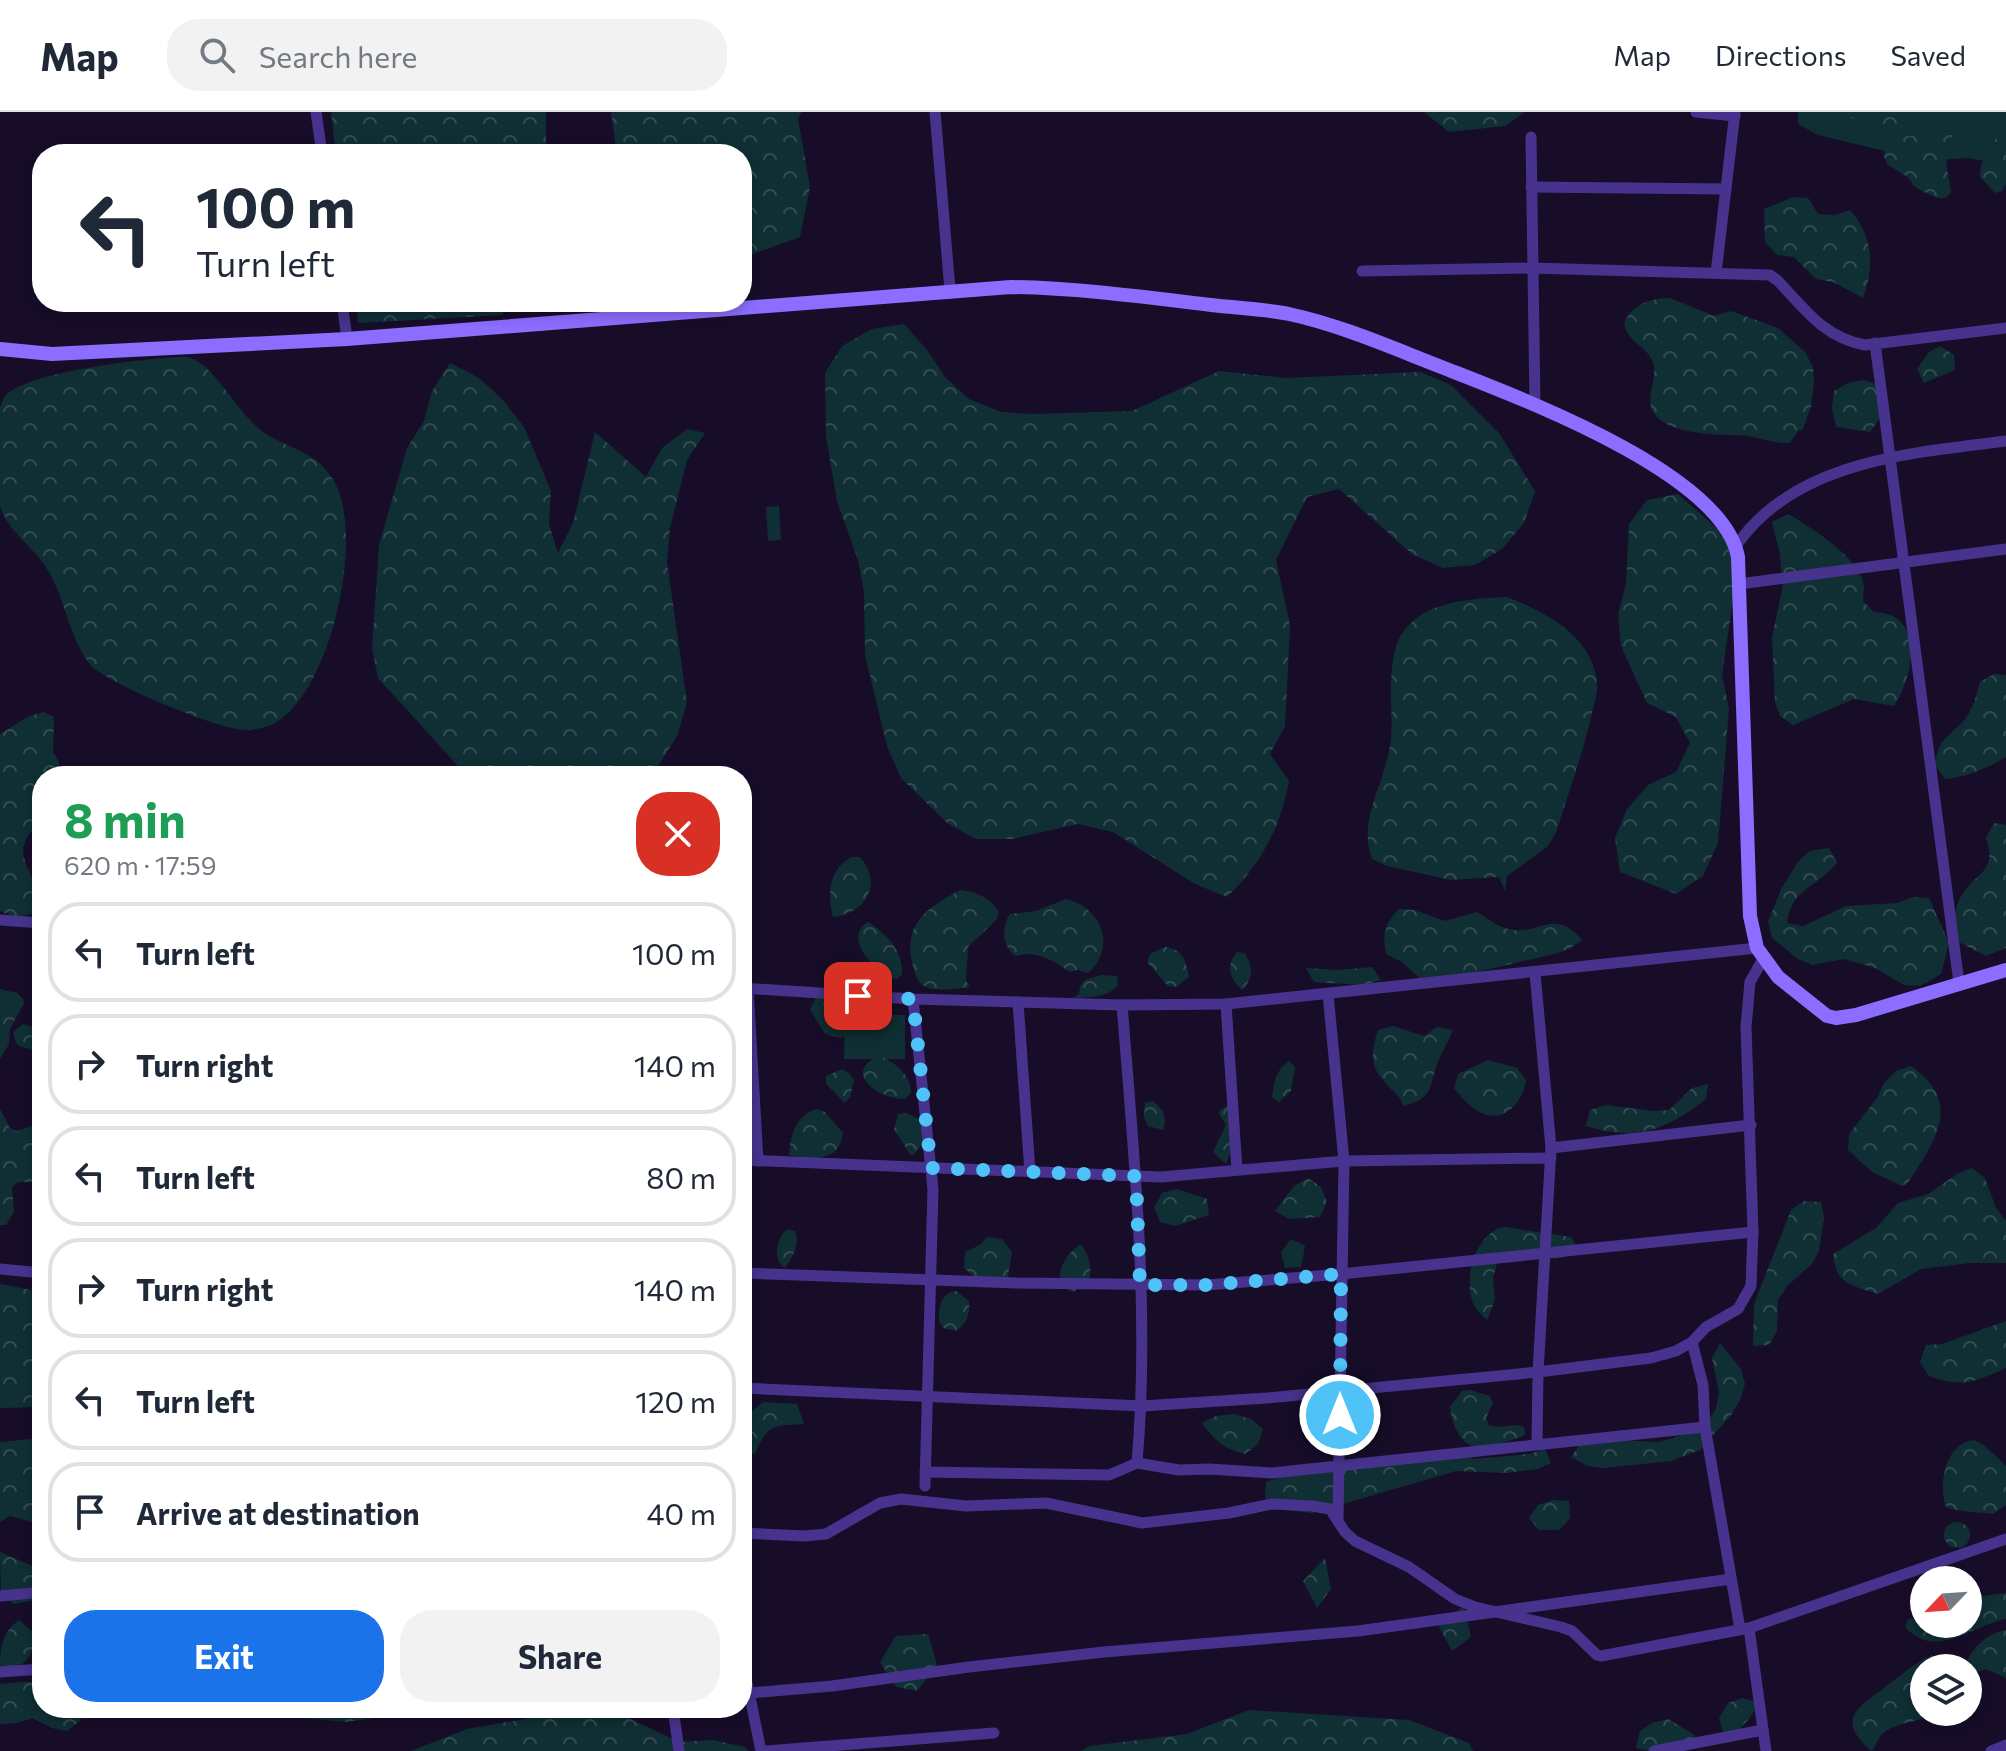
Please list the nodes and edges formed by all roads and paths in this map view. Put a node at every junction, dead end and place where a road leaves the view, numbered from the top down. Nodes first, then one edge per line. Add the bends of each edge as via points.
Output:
1 (316, 112) edge
2 (935, 112) edge
3 (1696, 112) edge
4 (1735, 114) edge
5 (1531, 137) dead end
6 (321, 144) edge
7 (1531, 187) junction
8 (1726, 189) junction
9 (1533, 268) junction
10 (1362, 271) dead end
11 (1716, 273) junction
12 (950, 290) junction
13 (752, 306) edge
14 (343, 312) edge
15 (679, 312) edge
16 (2006, 328) edge
17 (347, 339) junction
18 (1875, 343) junction
19 (0, 349) edge
20 (1535, 404) junction
21 (2006, 441) edge
22 (1890, 456) junction
23 (1736, 546) junction
24 (2006, 549) edge
25 (1904, 564) junction
26 (1739, 584) junction
27 (0, 920) edge
28 (32, 922) edge
29 (1760, 953) junction
30 (2006, 970) edge
31 (1535, 973) junction
32 (1959, 983) junction
33 (752, 988) edge
34 (1328, 994) junction
35 (913, 999) junction
36 (1018, 1002) junction
37 (1226, 1004) junction
38 (1122, 1005) junction
39 (752, 1081) edge
40 (1751, 1125) junction
41 (1551, 1153) junction
42 (752, 1161) edge
43 (758, 1161) junction
44 (1344, 1161) junction
45 (931, 1168) junction
46 (1237, 1170) junction
47 (1030, 1172) junction
48 (1136, 1176) junction
49 (1753, 1232) junction
50 (1546, 1254) junction
51 (0, 1269) edge
52 (32, 1272) edge
53 (752, 1273) edge
54 (1341, 1274) junction
55 (931, 1281) junction
56 (1140, 1285) junction
57 (1692, 1342) junction
58 (1538, 1372) junction
59 (752, 1388) edge
60 (1340, 1390) junction
61 (929, 1397) junction
62 (1142, 1406) junction
63 (1705, 1427) junction
64 (1537, 1444) junction
65 (1137, 1463) junction
66 (1340, 1465) junction
67 (925, 1472) junction
68 (925, 1486) dead end
69 (1338, 1519) junction
70 (752, 1533) edge
71 (2006, 1539) edge
72 (1731, 1579) junction
73 (32, 1593) edge
74 (0, 1596) edge
75 (1495, 1611) junction
76 (1744, 1628) junction
77 (32, 1670) edge
78 (0, 1672) edge
79 (752, 1693) edge
80 (752, 1702) edge
81 (674, 1718) edge
82 (1763, 1730) junction
83 (994, 1733) dead end
84 (2006, 1745) edge
85 (679, 1751) edge
86 (763, 1751) edge
87 (1654, 1751) edge
88 (1766, 1751) edge
89 (1991, 1751) edge

1 - 6 street
2 - 12 street
3 - 4 street
4 - 8 street
5 - 7 street
7 - 8 street
7 - 9 street
8 - 11 street
9 - 10 street
9 - 11 street
9 - 20 street
11 - 18 street via 1770,275 1827,332 1848,342
12 - 13 street
12 - 20 street via 1064,287 1290,314
14 - 17 street
15 - 17 street
16 - 18 street
17 - 19 street via 52,354
18 - 22 street
20 - 23 street via 1671,477 1710,510
21 - 22 street
22 - 23 street via 1803,488 1773,505
22 - 25 street
23 - 26 street
24 - 25 street
25 - 26 street
25 - 32 street
26 - 29 street via 1750,916
27 - 28 street
29 - 31 street
29 - 32 street via 1778,977 1817,1010 1836,1018
29 - 40 street via 1750,982 1746,1027
30 - 32 street
31 - 34 street
31 - 41 street
33 - 35 street
34 - 37 street
34 - 44 street
35 - 36 street
35 - 45 street
36 - 38 street
36 - 47 street
37 - 38 street
37 - 46 street
38 - 48 street
39 - 43 street
40 - 41 street
40 - 49 street
41 - 44 street
41 - 50 street
42 - 43 street
43 - 45 street
44 - 46 street
44 - 54 street
45 - 47 street
45 - 55 street
46 - 48 street
47 - 48 street
48 - 56 street
49 - 50 street
49 - 57 street via 1751,1286 1745,1299
50 - 54 street
50 - 58 street
51 - 52 street
53 - 55 street
54 - 56 street
54 - 60 street
55 - 56 street
55 - 61 street
56 - 62 street
57 - 58 street via 1651,1358
57 - 63 street via 1703,1385
58 - 60 street
58 - 64 street
59 - 61 street
60 - 62 street
60 - 66 street
61 - 62 street
61 - 67 street
62 - 65 street
63 - 64 street
63 - 72 street
64 - 66 street
65 - 66 street via 1272,1473
65 - 67 street via 1109,1475
66 - 69 street
67 - 68 street
69 - 70 street via 1330,1509 1272,1504 1130,1523 1046,1503 966,1506 901,1499 880,1503 826,1534
69 - 75 street via 1355,1541 1409,1567 1455,1599
71 - 76 street
72 - 75 street
72 - 76 street
73 - 74 street
75 - 76 street via 1572,1631 1601,1656
75 - 79 street via 1358,1631 1104,1652
76 - 82 street
77 - 78 street
80 - 86 street
81 - 85 street
82 - 87 street
82 - 88 street
83 - 86 street
84 - 89 street

